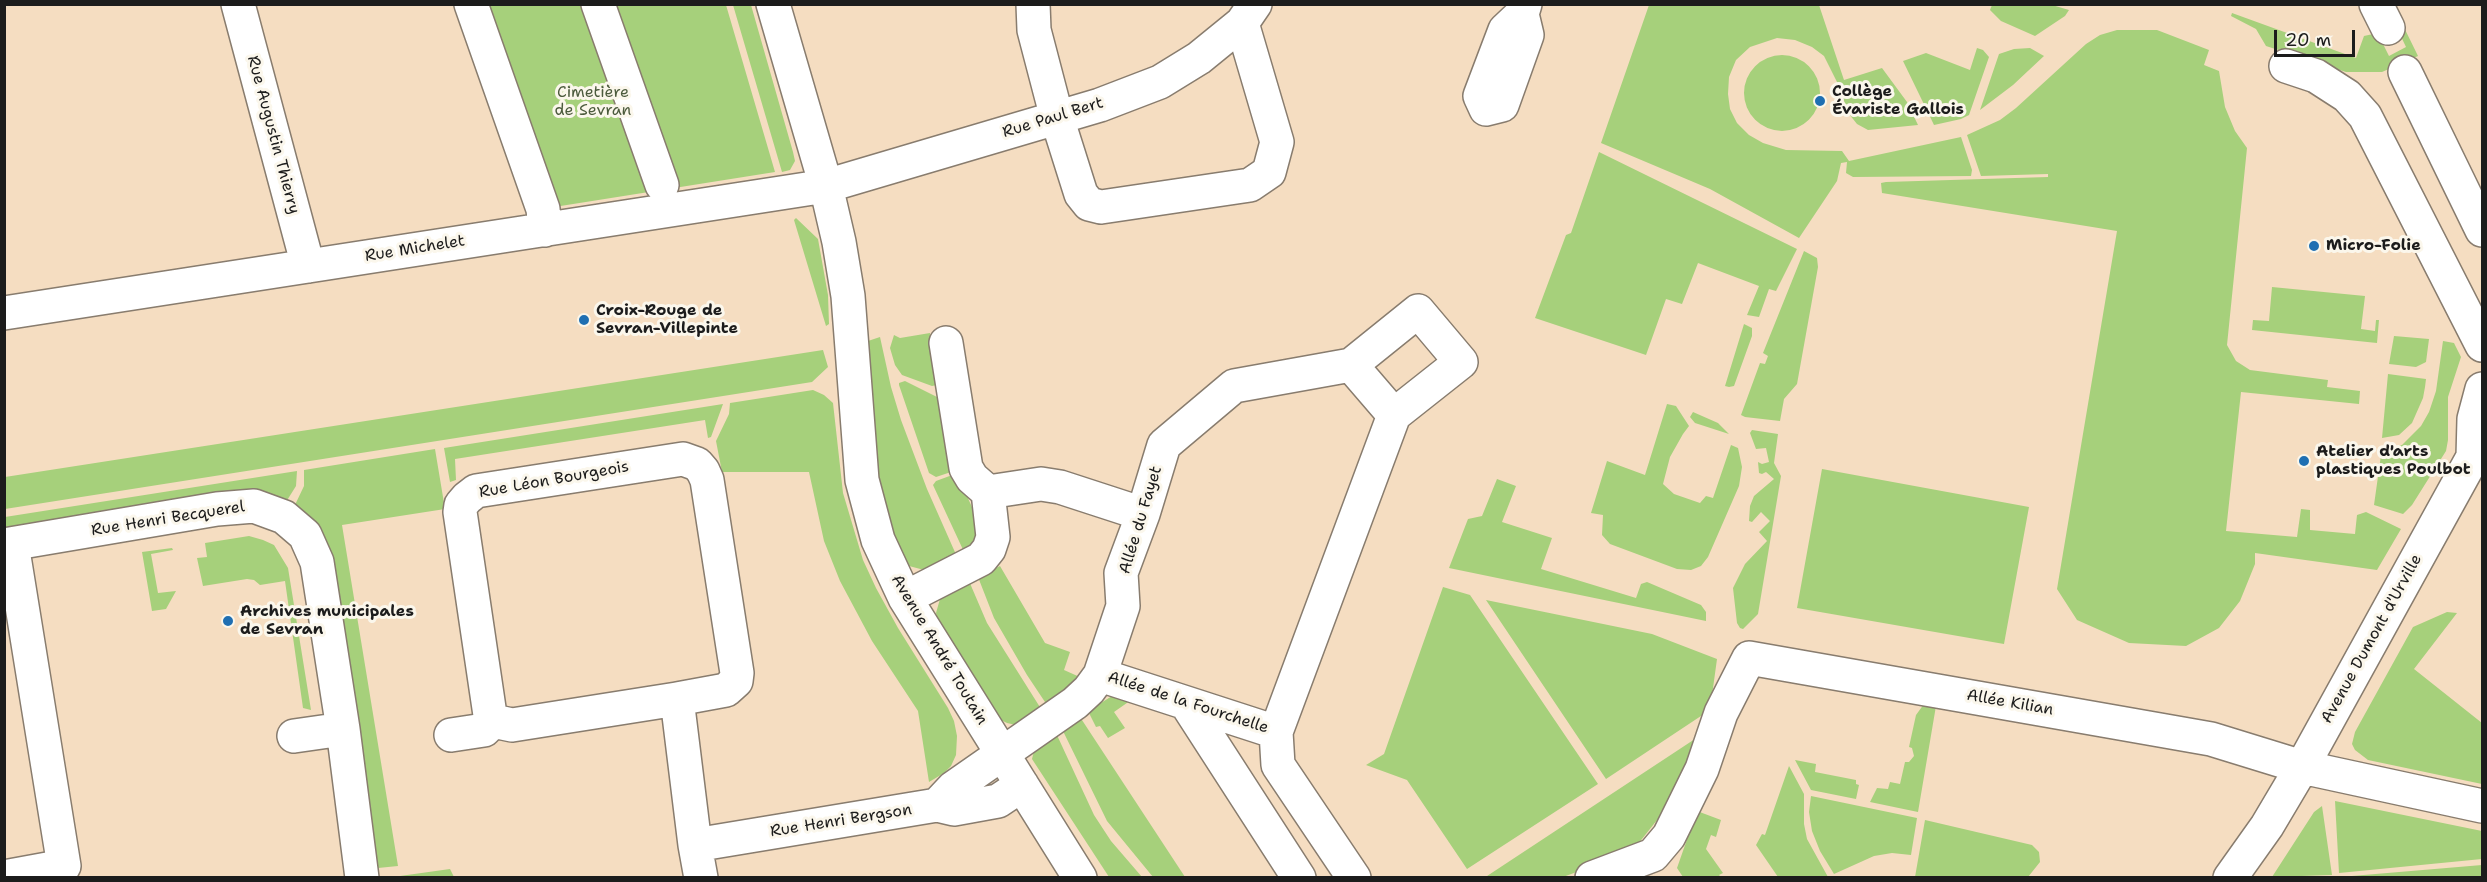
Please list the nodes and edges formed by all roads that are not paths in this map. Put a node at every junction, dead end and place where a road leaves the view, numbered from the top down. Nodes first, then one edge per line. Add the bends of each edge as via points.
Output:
1 (238, 4) edge
2 (471, 4) edge
3 (598, 4) edge
4 (773, 4) edge
5 (1033, 4) edge
6 (1249, 14) edge
7 (2286, 66) dead end
8 (2405, 72) dead end
9 (1057, 118) junction
10 (662, 185) dead end
11 (826, 186) junction
12 (544, 230) junction
13 (2482, 230) edge
14 (308, 266) junction
15 (4, 313) edge
16 (2480, 331) edge
17 (946, 343) dead end
18 (1351, 365) junction
19 (2482, 389) edge
20 (1394, 415) junction
21 (2478, 459) edge
22 (988, 492) junction
23 (1143, 514) junction
24 (8, 544) edge
25 (905, 598) junction
26 (13, 612) edge
27 (1101, 675) junction
28 (676, 699) junction
29 (1186, 703) junction
30 (493, 721) junction
31 (343, 729) junction
32 (1276, 732) junction
33 (450, 735) dead end
34 (294, 736) dead end
35 (1003, 755) junction
36 (2302, 767) junction
37 (1022, 785) junction
38 (937, 805) junction
39 (2482, 806) edge
40 (695, 844) junction
41 (1661, 866) edge
42 (4, 877) edge
43 (2231, 877) edge
44 (362, 878) edge
45 (701, 878) edge
46 (1080, 878) edge
47 (1299, 878) edge
48 (1354, 878) edge
49 (1592, 878) edge

1 - 14 street, Rue Augustin Thierry
2 - 12 street via 543,208
3 - 10 street
4 - 11 street, Avenue André Toutain
5 - 9 street via 1034,30
6 - 9 street, Rue Paul Bert via 1199,58 1160,82
6 - 9 street via 1277,142 1269,172 1250,185 1101,207 1089,204 1081,195
7 - 16 street via 2316,76 2347,96 2364,116
8 - 13 street
9 - 11 street, Rue Paul Bert
11 - 12 street, Rue Michelet
11 - 25 street, Avenue André Toutain via 848,296 862,480 878,540
12 - 14 street, Rue Michelet
14 - 15 street, Rue Michelet
17 - 22 street via 966,468
18 - 20 street
18 - 20 street, Allée du Fayet via 1419,310 1461,362
18 - 23 street, Allée du Fayet via 1234,386 1164,445
19 - 21 street, Avenue Dumont d'Urville via 2474,419
20 - 32 street
21 - 36 street, Avenue Dumont d'Urville
22 - 23 street via 1041,483
22 - 25 street via 993,524 989,549 968,568
23 - 27 street, Allée du Fayet via 1121,573 1123,606
24 - 26 street
24 - 31 street, Rue Henri Becquerel via 218,509 254,506 284,517 305,535 317,562
25 - 35 street, Avenue André Toutain
26 - 42 street via 64,866
27 - 29 street, Allée de la Fourchelle
27 - 35 street, Allée du Fayet via 1075,703
28 - 30 street, Rue Léon Bourgeois via 512,725
28 - 30 street, Rue Léon Bourgeois via 726,690 736,681 737,673 707,480 697,464 683,459 476,491 461,505
28 - 40 street
29 - 32 street, Allée de la Fourchelle
29 - 47 street
30 - 33 street via 484,730
31 - 34 street
31 - 44 street, Rue Henri Becquerel
32 - 48 street via 1278,765
35 - 37 street, Avenue André Toutain
35 - 38 street via 953,788
36 - 39 street, Allée Kilian
36 - 41 street, Allée Kilian via 2211,739 1749,658 1721,713 1702,769 1669,836
36 - 43 street, Avenue Dumont d'Urville
37 - 38 street, Rue Henri Bergson via 998,801 954,809
37 - 46 street, Avenue André Toutain
38 - 40 street, Rue Henri Bergson
40 - 45 street
41 - 49 street

